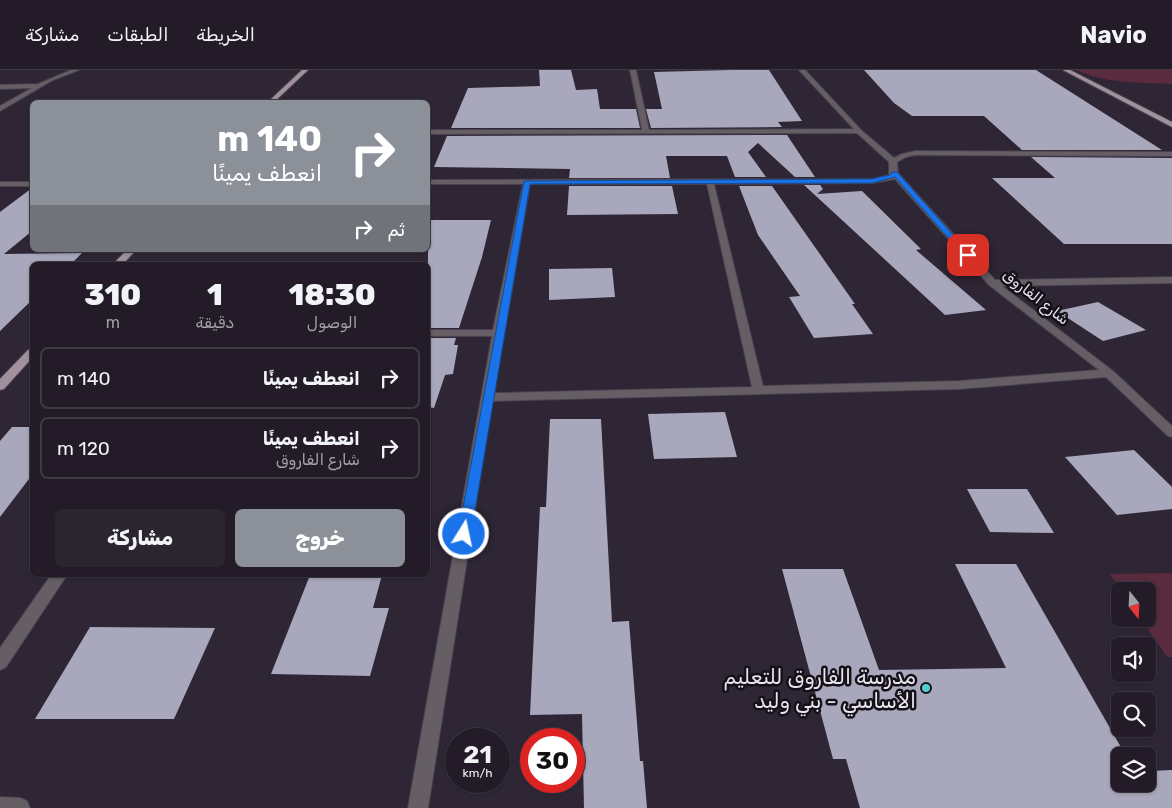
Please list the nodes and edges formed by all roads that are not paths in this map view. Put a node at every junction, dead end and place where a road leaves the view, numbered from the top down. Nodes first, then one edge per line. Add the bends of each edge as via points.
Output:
1 (76, 70) edge
2 (305, 70) edge
3 (633, 70) edge
4 (802, 70) edge
5 (1066, 70) edge
6 (41, 86) junction
7 (0, 87) edge
8 (273, 100) edge
9 (0, 109) edge
10 (1172, 125) edge
11 (430, 132) edge
12 (646, 132) junction
13 (859, 132) junction
14 (1172, 154) edge
15 (893, 161) junction
16 (894, 173) junction
17 (430, 182) edge
18 (526, 182) junction
19 (710, 182) junction
20 (4, 184) edge
21 (30, 184) edge
22 (0, 190) edge
23 (130, 252) edge
24 (120, 262) edge
25 (1172, 280) edge
26 (992, 283) junction
27 (430, 333) edge
28 (498, 333) junction
29 (30, 354) edge
30 (1109, 373) junction
31 (0, 386) edge
32 (758, 388) junction
33 (488, 397) junction
34 (1172, 433) edge
35 (58, 577) edge
36 (0, 662) edge
37 (0, 808) edge
38 (20, 808) edge
39 (418, 808) edge

1 - 6 street
2 - 8 main road
3 - 12 street
4 - 13 street
5 - 10 main road
6 - 7 street
6 - 9 street
11 - 12 street
12 - 13 street
13 - 15 street
14 - 15 street via 915,153
15 - 16 street
16 - 19 street via 892,177 872,181
16 - 26 street, شارع الفاروق
17 - 18 street
18 - 19 street
18 - 28 street
19 - 32 street
20 - 21 street
20 - 22 street
23 - 24 main road
25 - 26 street
26 - 30 street, شارع الفاروق
27 - 28 street
28 - 33 street
29 - 31 main road
30 - 32 street via 959,385
30 - 34 street, شارع الفاروق
32 - 33 street
33 - 39 street
35 - 36 street
37 - 38 street

